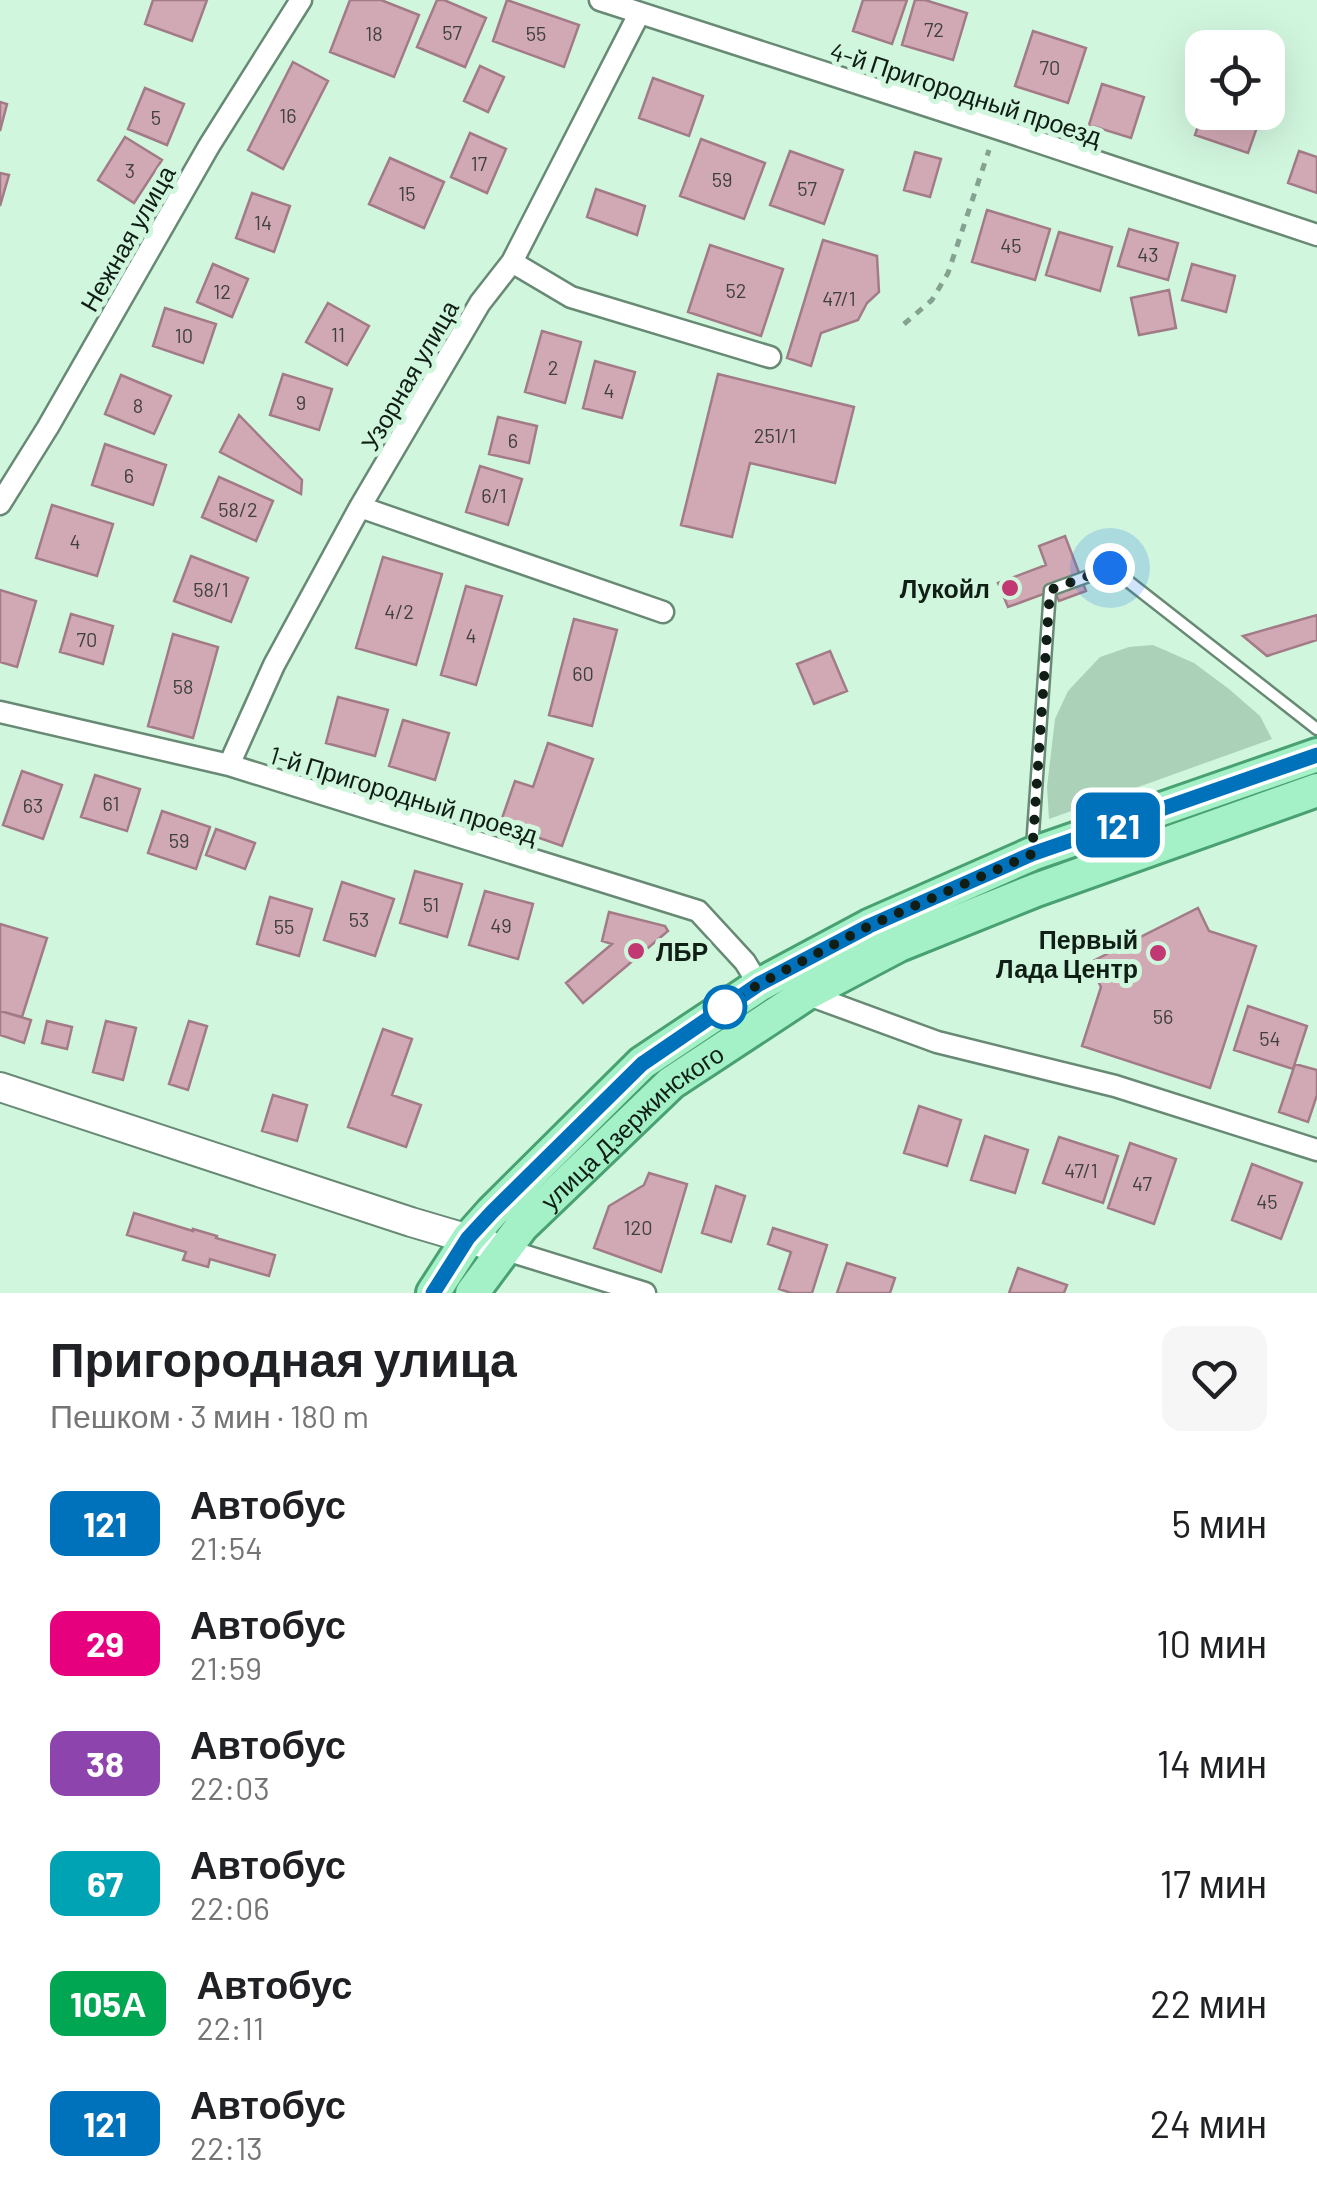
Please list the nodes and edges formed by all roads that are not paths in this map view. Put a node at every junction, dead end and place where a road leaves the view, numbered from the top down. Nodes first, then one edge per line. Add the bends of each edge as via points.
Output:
1 (301, 0) edge
2 (600, 0) edge
3 (639, 14) junction
4 (1317, 235) edge
5 (512, 262) junction
6 (770, 357) dead end
7 (0, 504) edge
8 (360, 507) junction
9 (662, 612) dead end
10 (0, 712) edge
11 (1317, 729) edge
12 (1317, 755) edge
13 (229, 766) junction
14 (1317, 790) edge
15 (1032, 854) junction
16 (759, 984) junction
17 (806, 994) junction
18 (0, 1087) edge
19 (1317, 1150) edge
20 (468, 1238) junction
21 (504, 1249) junction
22 (434, 1293) edge
23 (472, 1293) edge
24 (645, 1293) edge

1 - 7 street, Нежная улица
2 - 3 street, 4-й Пригородный проезд
3 - 4 street, 4-й Пригородный проезд
3 - 5 street, Узорная улица
5 - 6 street via 571,296
5 - 8 street, Узорная улица via 480,303
8 - 9 street
8 - 13 street, Узорная улица via 274,665
10 - 13 street, 1-й Пригородный проезд
11 - 15 lane via 1110,568 1050,590
12 - 15 main road, улица Дзержинского
13 - 16 street, 1-й Пригородный проезд via 698,911
14 - 17 main road, улица Дзержинского via 1036,890 899,945
15 - 16 main road, улица Дзержинского via 869,926
16 - 20 main road, улица Дзержинского via 642,1064
17 - 19 street via 938,1042 1115,1086
17 - 21 main road, улица Дзержинского via 671,1082
18 - 20 street
20 - 21 street
20 - 22 main road, улица Дзержинского
21 - 23 main road, улица Дзержинского
21 - 24 street

